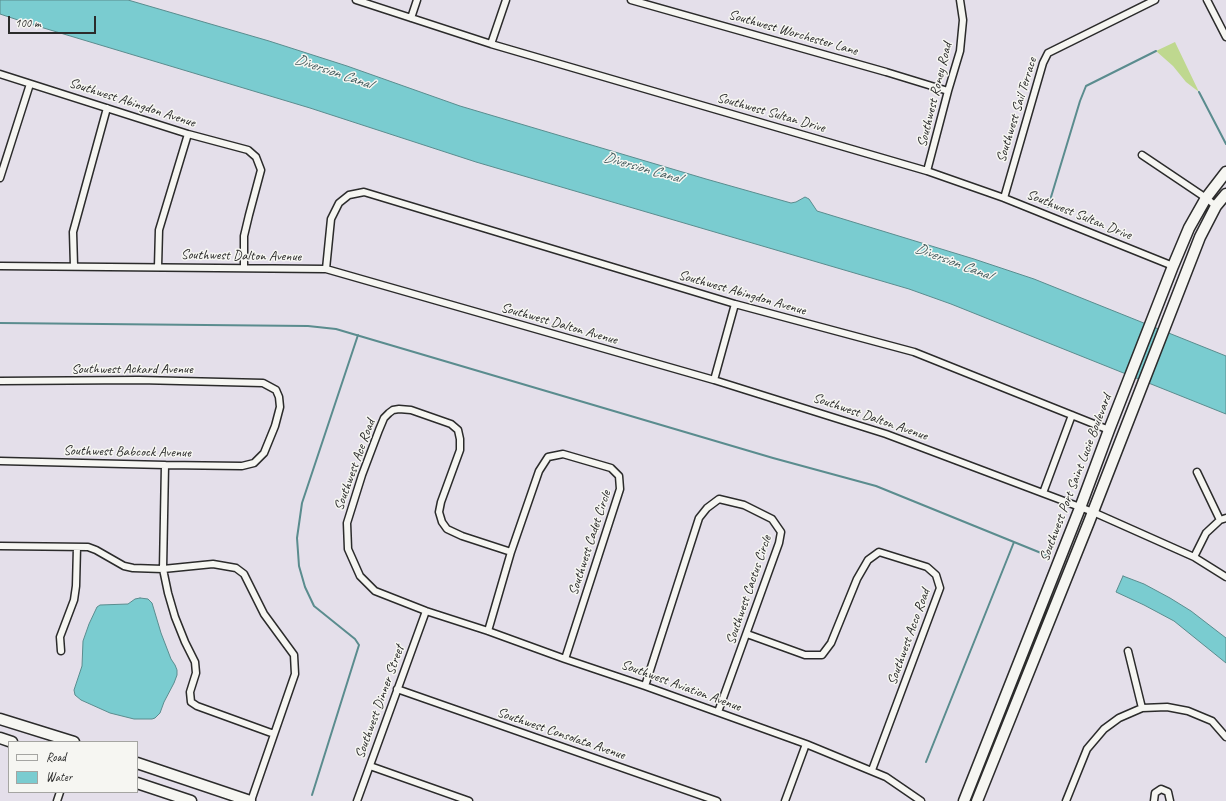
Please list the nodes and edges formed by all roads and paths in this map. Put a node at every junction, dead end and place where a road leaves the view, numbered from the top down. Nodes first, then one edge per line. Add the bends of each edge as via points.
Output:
1 (356, 0) edge
2 (417, 0) edge
3 (506, 0) edge
4 (631, 0) edge
5 (960, 0) edge
6 (1155, 0) edge
7 (1206, 0) edge
8 (411, 18) junction
9 (1226, 37) edge
10 (491, 44) junction
11 (0, 74) edge
12 (30, 84) junction
13 (948, 91) junction
14 (107, 108) junction
15 (188, 134) junction
16 (1142, 155) dead end
17 (927, 171) junction
18 (1226, 172) edge
19 (0, 178) edge
20 (1226, 194) edge
21 (1004, 198) junction
22 (1206, 198) junction
23 (1216, 206) junction
24 (0, 266) edge
25 (74, 266) junction
26 (1173, 266) junction
27 (158, 267) junction
28 (244, 267) junction
29 (326, 269) junction
30 (736, 304) junction
31 (714, 380) junction
32 (0, 381) edge
33 (1072, 415) junction
34 (1109, 430) junction
35 (0, 462) edge
36 (254, 463) joint
37 (165, 465) junction
38 (1197, 472) dead end
39 (1042, 493) junction
40 (1080, 508) junction
41 (1093, 512) junction
42 (1223, 519) edge
43 (0, 546) edge
44 (76, 547) junction
45 (511, 552) junction
46 (1194, 557) junction
47 (163, 568) junction
48 (1226, 577) edge
49 (426, 612) junction
50 (488, 631) junction
51 (747, 634) junction
52 (61, 651) dead end
53 (1128, 651) dead end
54 (565, 659) junction
55 (646, 686) junction
56 (397, 689) junction
57 (1142, 708) junction
58 (718, 712) junction
59 (0, 719) edge
60 (274, 734) junction
61 (1226, 737) edge
62 (71, 741) edge
63 (806, 744) junction
64 (138, 763) edge
65 (370, 766) junction
66 (872, 770) junction
67 (138, 783) edge
68 (192, 801) edge
69 (250, 801) edge
70 (357, 801) edge
71 (469, 801) edge
72 (717, 801) edge
73 (785, 801) edge
74 (921, 801) edge
75 (964, 801) edge
76 (977, 801) edge
77 (1066, 801) edge
78 (1154, 801) edge
79 (1170, 801) edge

1 - 8 street, Southwest Sultan Drive
2 - 8 street
3 - 10 street
4 - 13 street, Southwest Worchester Lane
5 - 13 street, Southwest Roney Road via 963,20 960,51
6 - 21 street, Southwest Sail Terrace via 1048,53
7 - 9 street
8 - 10 street, Southwest Sultan Drive
10 - 17 street, Southwest Sultan Drive
11 - 12 street, Southwest Abingdon Avenue
12 - 14 street, Southwest Abingdon Avenue
12 - 19 street
13 - 17 street, Southwest Roney Road
14 - 15 street, Southwest Abingdon Avenue
14 - 25 street via 73,232
15 - 27 street via 159,230
15 - 28 street, Southwest Abingdon Avenue via 248,150 256,157 261,170 244,236
16 - 22 street
17 - 21 street, Southwest Sultan Drive
18 - 22 main road, Southwest Port Saint Lucie Boulevard
20 - 23 main road, Southwest Port Saint Lucie Boulevard
21 - 26 street, Southwest Sultan Drive
22 - 23 street
22 - 26 main road, Southwest Port Saint Lucie Boulevard via 1189,228
23 - 41 main road, Southwest Port Saint Lucie Boulevard via 1200,237
24 - 25 street, Southwest Dalton Avenue
25 - 27 street, Southwest Dalton Avenue
26 - 34 main road, Southwest Port Saint Lucie Boulevard
27 - 28 street, Southwest Dalton Avenue
28 - 29 street, Southwest Dalton Avenue
29 - 30 street, Southwest Abingdon Avenue via 331,219 339,203 349,195 364,192
29 - 31 street, Southwest Dalton Avenue
30 - 31 street
30 - 33 street, Southwest Abingdon Avenue via 914,352
31 - 39 street, Southwest Dalton Avenue via 886,434
32 - 36 street, Southwest Ackard Avenue via 263,382 276,390 280,397 280,407 264,453
33 - 34 street, Southwest Abingdon Avenue
33 - 39 street
34 - 40 main road, Southwest Port Saint Lucie Boulevard
35 - 37 street, Southwest Babcock Avenue
36 - 37 street, Southwest Babcock Avenue via 242,466
37 - 47 street
38 - 42 street
39 - 40 street, Southwest Dalton Avenue
40 - 41 street, Southwest Dalton Avenue
40 - 75 main road, Southwest Port Saint Lucie Boulevard
41 - 46 street, Southwest Dalton Avenue
41 - 76 main road, Southwest Port Saint Lucie Boulevard
42 - 46 street via 1206,534
43 - 44 street
44 - 47 street via 96,550 124,566
44 - 52 street via 74,600 60,637
45 - 49 street, Southwest Ace Road via 457,534 447,529 442,522 439,512 441,502 460,450 458,430 451,424 412,410 393,410 384,418 362,475 347,523 348,549 360,576 375,591
45 - 50 street, Southwest Cadet Circle
45 - 54 street, Southwest Cadet Circle via 539,471 548,457 563,454 611,468 618,476 620,489
46 - 48 street, Southwest Dalton Avenue
47 - 60 street via 175,617 195,662 196,673 190,692 191,702
47 - 60 street via 213,564 236,568 244,574 264,614 294,655 295,674
49 - 50 street, Southwest Aviation Avenue
49 - 56 street, Southwest Dinner Street
50 - 54 street, Southwest Aviation Avenue
51 - 55 street, Southwest Cactus Circle via 781,532 772,519 744,505 719,499 699,518
51 - 58 street, Southwest Cactus Circle
51 - 66 street, Southwest Acco Road via 805,655 822,655 831,643 857,579 868,560 879,552 927,567 936,574 940,588
53 - 57 street
54 - 55 street, Southwest Aviation Avenue
55 - 58 street, Southwest Aviation Avenue
56 - 65 street, Southwest Dinner Street
56 - 72 street, Southwest Consolata Avenue
57 - 61 street via 1167,707 1188,710 1212,721
57 - 77 street via 1119,718 1104,729 1087,749
58 - 63 street, Southwest Aviation Avenue
59 - 62 main road
60 - 69 street
63 - 66 street, Southwest Aviation Avenue
63 - 73 street
64 - 69 main road
65 - 70 street, Southwest Dinner Street
65 - 71 street
66 - 74 street, Southwest Aviation Avenue
67 - 68 main road
78 - 79 street via 1155,793 1160,789 1168,792

